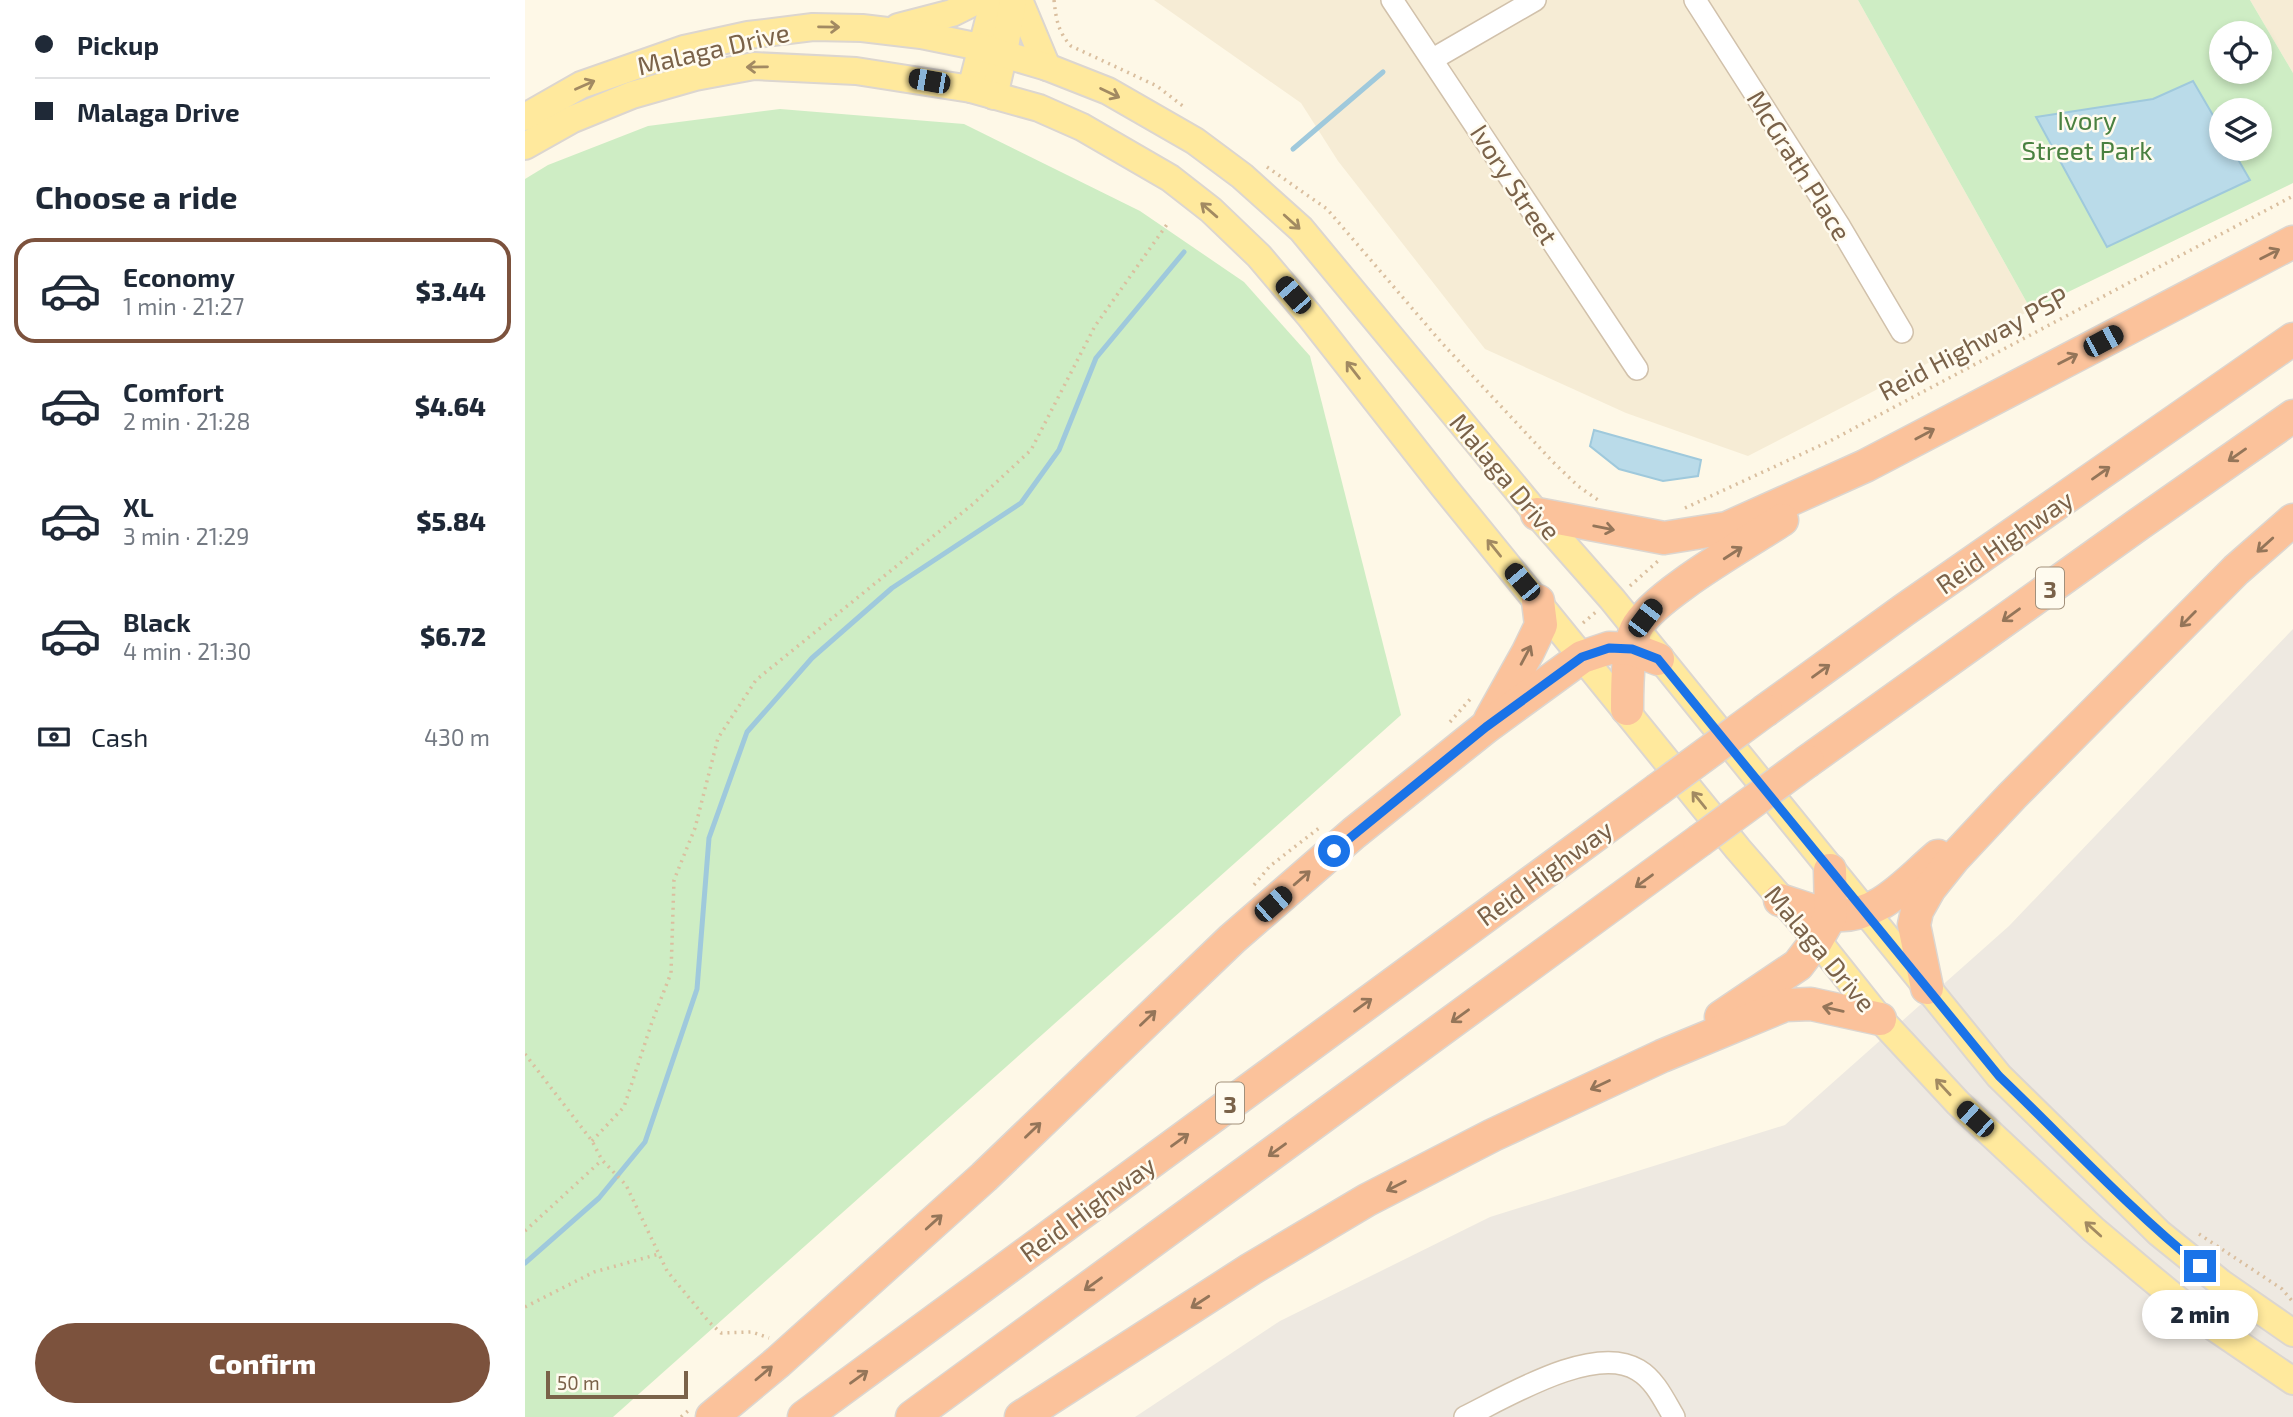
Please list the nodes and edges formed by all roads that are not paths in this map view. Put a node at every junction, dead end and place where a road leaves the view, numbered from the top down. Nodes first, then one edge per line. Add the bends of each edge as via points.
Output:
1 (978, 0) edge
2 (993, 0) edge
3 (1013, 0) edge
4 (1019, 0) edge
5 (1392, 0) edge
6 (1535, 0) edge
7 (1695, 0) edge
8 (886, 31) junction
9 (992, 50) junction
10 (1433, 59) junction
11 (1047, 67) junction
12 (982, 92) junction
13 (525, 117) edge
14 (525, 146) edge
15 (2293, 242) edge
16 (1902, 332) dead end
17 (2293, 339) edge
18 (1637, 369) dead end
19 (2293, 416) edge
20 (1865, 466) junction
21 (1537, 514) junction
22 (2293, 520) edge
23 (1538, 601) junction
24 (1642, 646) junction
25 (1574, 647) junction
26 (1627, 709) junction
27 (1486, 727) junction
28 (2012, 796) junction
29 (1830, 870) junction
30 (1780, 900) joint
31 (1866, 913) junction
32 (1824, 928) junction
33 (1927, 988) junction
34 (1880, 1019) junction
35 (1661, 1056) junction
36 (2293, 1333) edge
37 (2293, 1381) edge
38 (712, 1417) edge
39 (804, 1417) edge
40 (912, 1417) edge
41 (1021, 1417) edge
42 (1465, 1417) edge
43 (1674, 1417) edge

1 - 8 main road via 952,13
2 - 9 main road
3 - 9 main road
4 - 11 main road
5 - 10 street, Ivory Street
6 - 10 street
7 - 16 street, McGrath Place
8 - 9 main road, Malaga Drive
13 -> 8 main road, Malaga Drive via 581,85 684,49 813,27
9 - 11 main road, Malaga Drive
9 - 12 main road
10 - 18 street, Ivory Street
11 -> 21 main road, Malaga Drive via 1108,91 1195,141 1301,229
12 -> 14 main road, Malaga Drive via 856,71 754,66 695,76 632,95 573,119
23 -> 12 main road, Malaga Drive via 1310,315 1220,219 1170,178 1082,127 1039,108
20 -> 15 highway
39 -> 17 highway, Reid Highway / 3, bridge via 1904,610
19 -> 40 highway, 3, bridge via 1808,761
21 -> 20 highway via 1664,538 1727,528
24 -> 20 highway via 1653,606
21 - 24 main road, Malaga Drive via 1612,599
22 -> 28 highway via 2237,570
23 - 25 main road, Malaga Drive
27 -> 23 highway via 1541,625
24 - 25 highway
24 - 26 highway via 1627,673
24 - 29 main road, Malaga Drive
25 - 26 main road, Malaga Drive
25 - 27 highway
30 -> 26 main road, Malaga Drive
38 -> 27 highway via 984,1177 1232,939
28 - 31 highway
28 - 33 highway via 1954,858 1917,911 1914,925
29 - 31 main road, Malaga Drive
29 - 32 highway
30 - 32 highway
31 - 32 highway
31 - 33 main road, Malaga Drive
32 - 34 main road, Malaga Drive
32 - 35 highway via 1798,965
33 - 36 main road, Malaga Drive via 1999,1076 2123,1200 2221,1283
34 -> 35 highway via 1811,1004 1785,1005
37 -> 34 main road, Malaga Drive via 2196,1315 2094,1230 1958,1104
35 -> 41 highway via 1367,1200
42 - 43 street via 1563,1371 1617,1363 1637,1369 1653,1383

